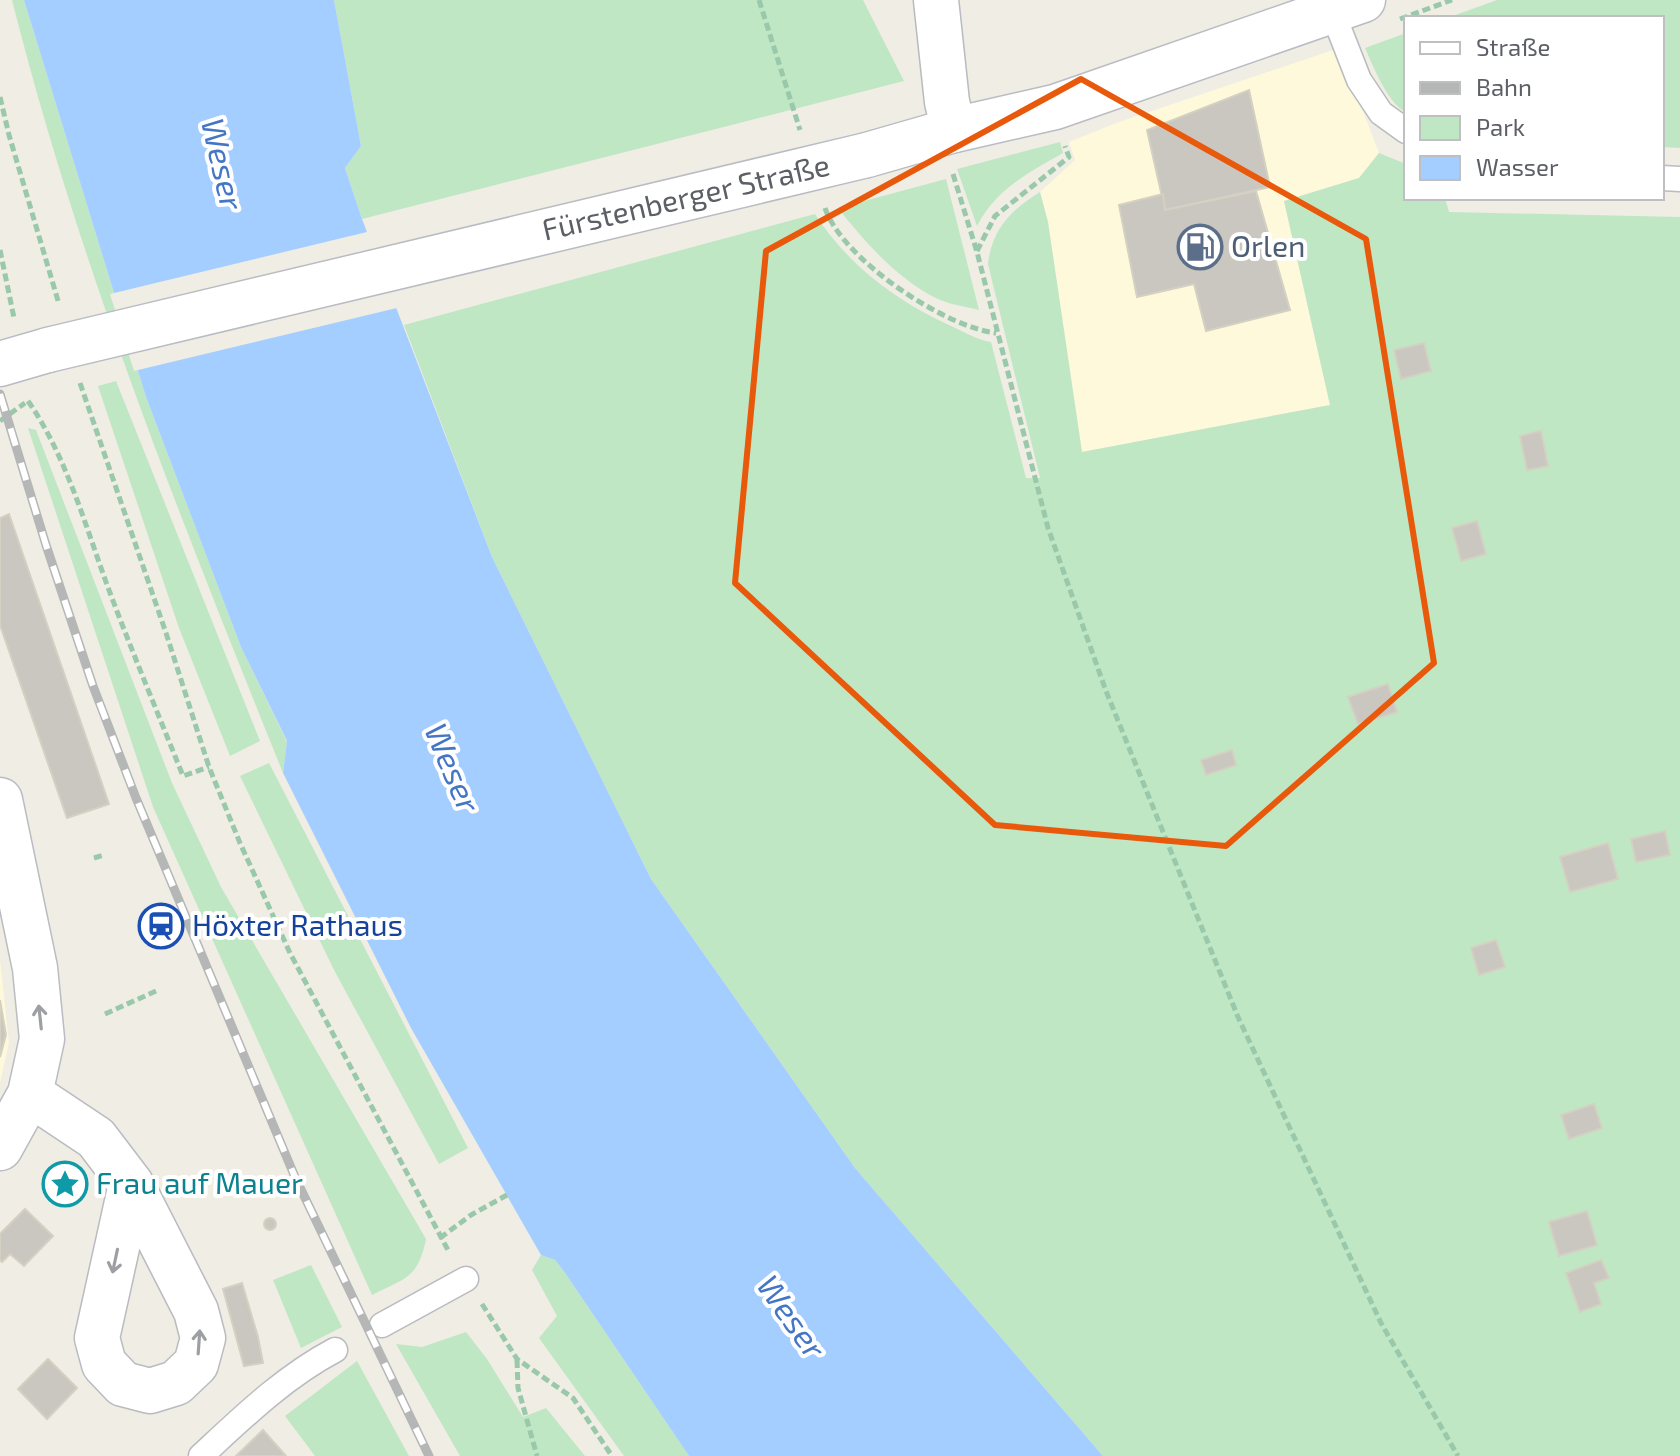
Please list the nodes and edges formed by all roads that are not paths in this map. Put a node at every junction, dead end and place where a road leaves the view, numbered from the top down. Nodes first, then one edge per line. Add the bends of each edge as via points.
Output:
1 (936, 0) edge
2 (1347, 6) edge
3 (1404, 130) edge
4 (952, 148) junction
5 (40, 346) edge
6 (2, 818) edge
7 (30, 1094) junction
8 (0, 1148) edge
9 (131, 1184) dead end
10 (466, 1279) road end
11 (382, 1325) dead end
12 (335, 1350) dead end
13 (201, 1456) edge

1 - 4 main road
2 - 3 lane via 1359,80 1381,113
2 - 4 main road, Fürstenberger Straße
4 - 5 main road, Fürstenberger Straße, bridge via 867,155
7 -> 6 main road via 42,1039 35,968
7 - 8 main road
7 - 9 main road via 96,1138
10 - 11 lane
12 - 13 lane via 304,1366

